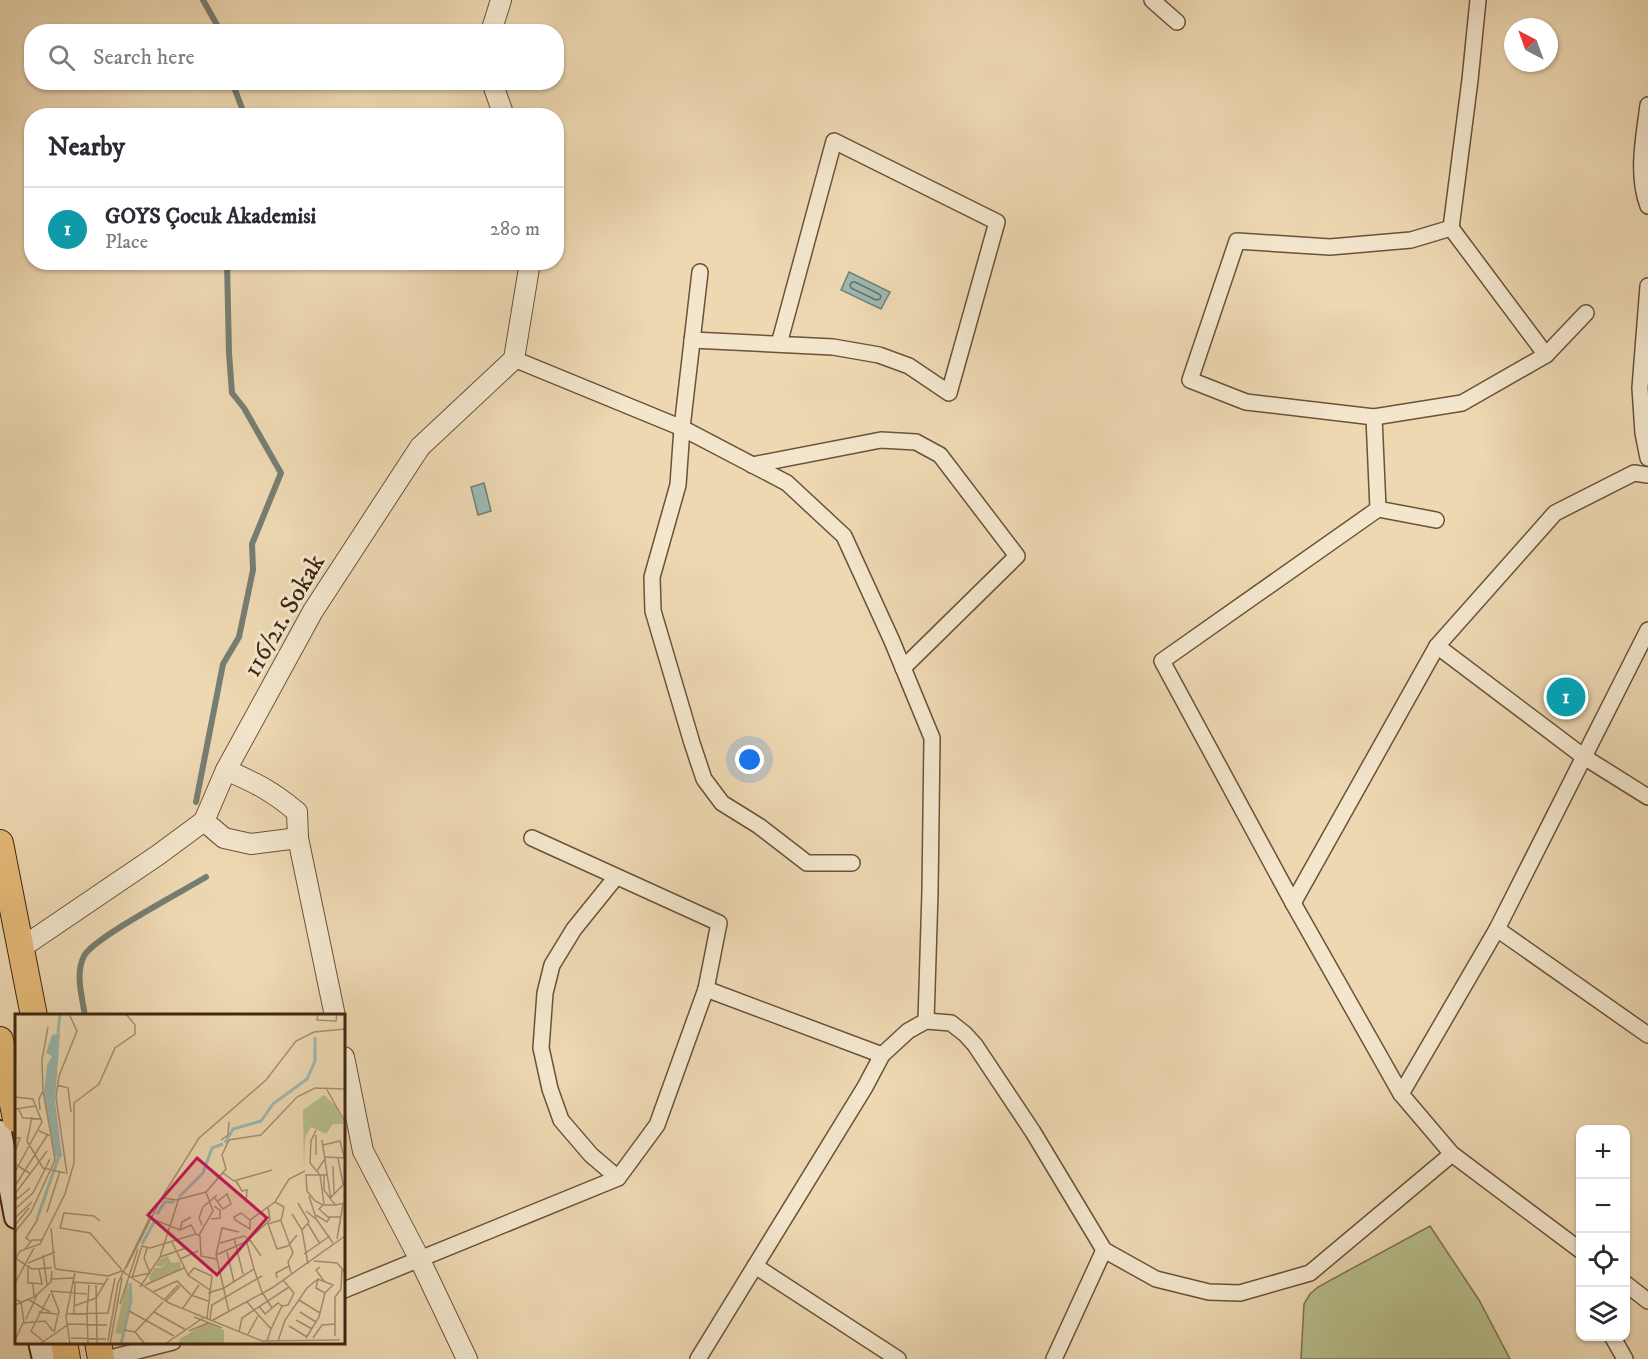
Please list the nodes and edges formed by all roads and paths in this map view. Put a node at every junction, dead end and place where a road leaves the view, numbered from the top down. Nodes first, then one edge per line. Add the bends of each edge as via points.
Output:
1 (501, 0) edge
2 (1152, 0) edge
3 (1478, 0) edge
4 (1177, 22) dead end
5 (494, 24) edge
6 (495, 90) edge
7 (1648, 105) edge
8 (501, 108) edge
9 (1648, 206) edge
10 (1451, 228) junction
11 (529, 270) edge
12 (700, 272) dead end
13 (1648, 286) edge
14 (1586, 313) dead end
15 (692, 340) junction
16 (779, 344) junction
17 (1546, 355) junction
18 (514, 359) junction
19 (1374, 417) junction
20 (682, 428) junction
21 (1648, 458) edge
22 (752, 465) junction
23 (1648, 474) edge
24 (1378, 509) junction
25 (1436, 520) dead end
26 (1648, 630) edge
27 (1437, 646) junction
28 (903, 668) junction
29 (1584, 757) junction
30 (226, 770) junction
31 (1648, 797) edge
32 (204, 821) junction
33 (298, 838) junction
34 (532, 838) dead end
35 (0, 843) edge
36 (852, 863) dead end
37 (616, 877) junction
38 (1293, 903) junction
39 (1497, 929) junction
40 (21, 948) junction
41 (706, 988) junction
42 (34, 1014) edge
43 (335, 1014) edge
44 (926, 1021) junction
45 (1648, 1035) edge
46 (0, 1040) edge
47 (882, 1055) junction
48 (345, 1062) edge
49 (1401, 1094) junction
50 (15, 1114) edge
51 (0, 1132) edge
52 (1452, 1154) junction
53 (618, 1178) junction
54 (15, 1212) edge
55 (1576, 1246) edge
56 (1104, 1250) junction
57 (419, 1258) junction
58 (755, 1266) junction
59 (1630, 1287) edge
60 (345, 1290) edge
61 (1648, 1301) edge
62 (1615, 1341) edge
63 (40, 1344) edge
64 (64, 1344) edge
65 (98, 1344) edge
66 (165, 1344) edge
67 (44, 1359) edge
68 (67, 1359) edge
69 (101, 1359) edge
70 (106, 1359) edge
71 (467, 1359) edge
72 (698, 1359) edge
73 (898, 1359) edge
74 (1054, 1359) edge
75 (1625, 1359) edge

1 - 5 street
2 - 4 street
3 - 10 street
6 - 8 street
7 - 9 street via 1642,151 1643,193
10 - 17 street
10 - 19 street via 1411,240 1330,247 1237,241 1190,380 1246,402
11 - 18 street
12 - 15 street
13 - 21 street via 1640,388
14 - 17 street
15 - 16 street
15 - 20 street
16 - 16 street via 879,355 909,366 949,393 997,222 834,141
17 - 19 street via 1462,403
18 - 20 street
18 - 30 street, 116/21. Sokak via 420,447 313,611
19 - 24 street
20 - 22 street
20 - 36 street via 678,485 652,577 653,611 704,779 722,803 807,863
22 - 28 street via 787,483 844,536
22 - 28 street via 881,440 916,442 940,455 1017,556
23 - 27 street via 1634,472 1555,513
24 - 25 street
24 - 38 street via 1162,662
26 - 29 street
27 - 29 street
27 - 38 street
28 - 44 street via 932,738
29 - 31 street
29 - 39 street
30 - 32 street, 116/21. Sokak
30 - 33 street via 256,783 297,812
32 - 33 street via 224,838 251,844
32 - 40 street
33 - 43 street
34 - 37 street
35 - 40 highway
37 - 41 street via 719,923
37 - 53 street via 574,928 552,965 545,993 541,1048 561,1120 591,1155
38 - 49 street
39 - 45 street
39 - 49 street
40 - 42 highway
41 - 47 street
41 - 53 street via 657,1125
44 - 47 street via 908,1030
44 - 56 street via 951,1023 975,1046 1033,1132
46 - 50 highway
47 - 58 street
48 - 57 street via 363,1151
49 - 52 street
51 - 54 main road
52 - 55 street
52 - 56 street via 1315,1270 1240,1293 1209,1292 1156,1279
53 - 57 street
56 - 74 street
57 - 60 street
57 - 71 street
58 - 72 street
58 - 73 street
59 - 61 street
62 - 75 street
63 - 67 main road
64 - 68 highway
65 - 69 highway
66 - 70 street

